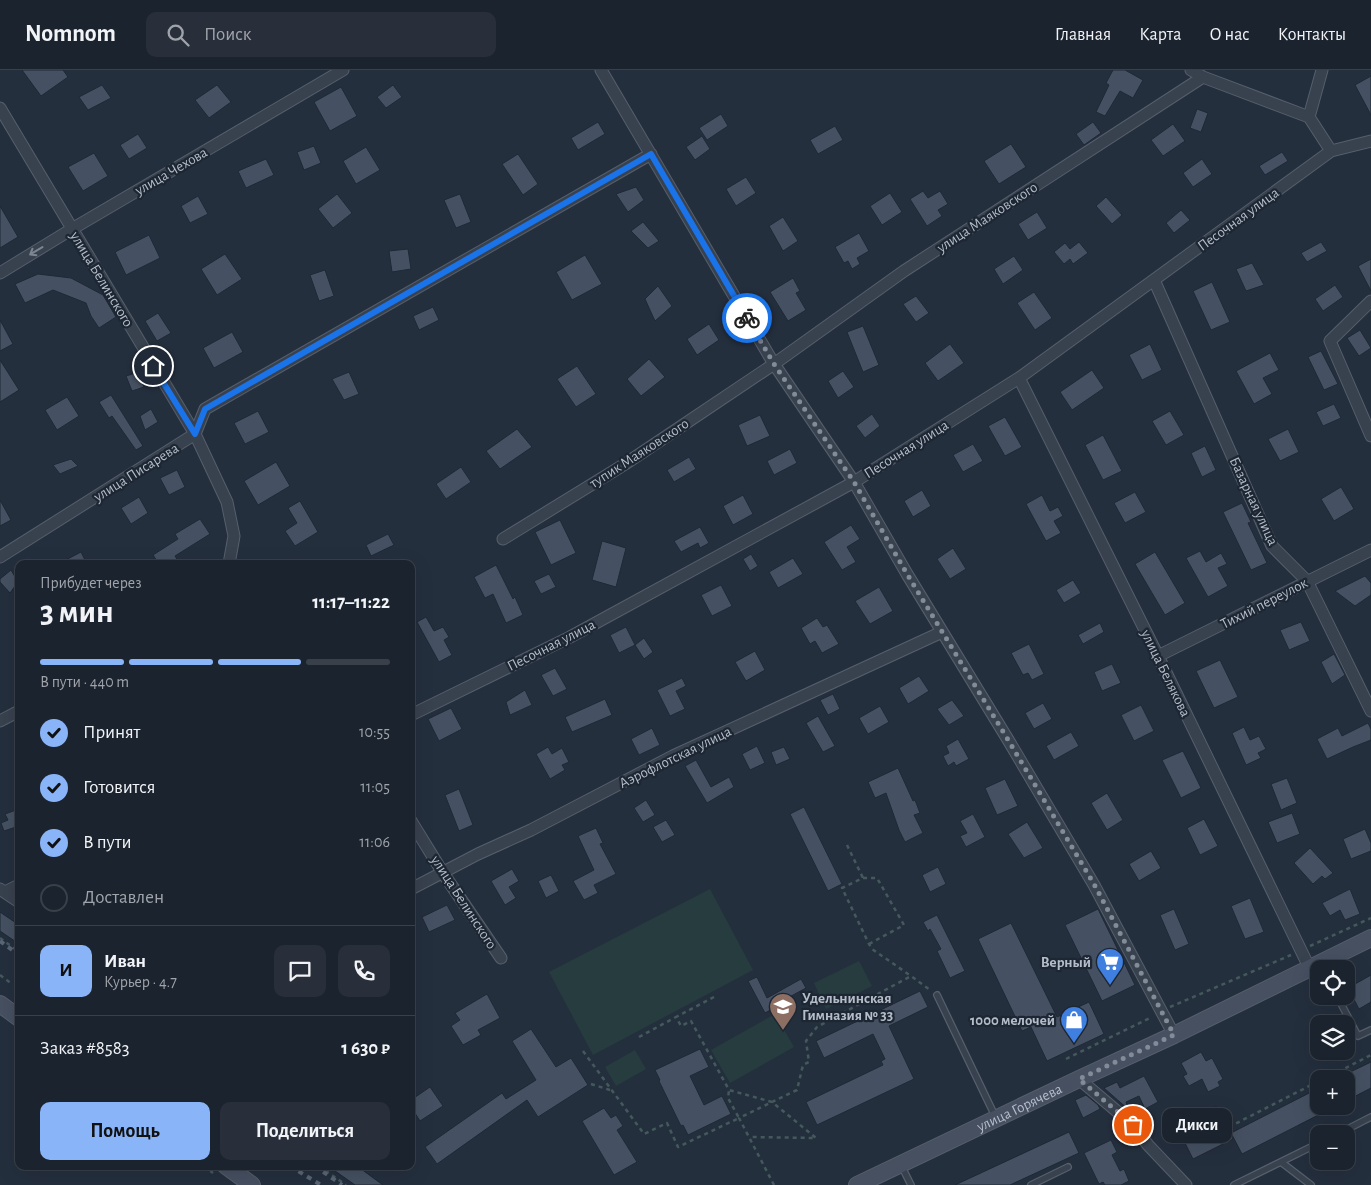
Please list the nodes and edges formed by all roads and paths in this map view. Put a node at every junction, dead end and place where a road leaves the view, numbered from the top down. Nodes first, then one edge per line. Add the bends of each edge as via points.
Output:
1 (343, 70) edge
2 (601, 70) edge
3 (1191, 70) edge
4 (1322, 70) edge
5 (1203, 77) junction
6 (0, 108) edge
7 (1309, 117) junction
8 (1371, 141) edge
9 (1331, 151) junction
10 (651, 154) junction
11 (72, 229) junction
12 (0, 273) edge
13 (1154, 280) junction
14 (1371, 301) edge
15 (774, 364) junction
16 (1020, 378) junction
17 (195, 434) junction
18 (1371, 436) edge
19 (854, 482) junction
20 (503, 539) dead end
21 (1371, 550) edge
22 (0, 557) edge
23 (230, 560) edge
24 (1307, 581) junction
25 (942, 632) junction
26 (1158, 656) junction
27 (1371, 711) edge
28 (15, 713) edge
29 (415, 713) edge
30 (0, 721) edge
31 (415, 827) edge
32 (847, 845) dead end
33 (443, 872) junction
34 (862, 878) junction
35 (15, 886) edge
36 (415, 887) edge
37 (2, 890) edge
38 (15, 899) edge
39 (1371, 918) edge
40 (0, 938) edge
41 (1371, 938) edge
42 (869, 944) junction
43 (15, 949) edge
44 (1300, 951) junction
45 (500, 958) dead end
46 (1310, 960) edge
47 (1330, 960) edge
48 (1310, 970) edge
49 (0, 975) edge
50 (911, 976) junction
51 (12, 984) dead end
52 (937, 995) joint
53 (714, 997) dead end
54 (0, 1004) edge
55 (1341, 1005) edge
56 (1161, 1012) junction
57 (15, 1015) edge
58 (676, 1017) junction
59 (1371, 1030) edge
60 (1174, 1035) junction
61 (639, 1037) dead end
62 (583, 1051) dead end
63 (1371, 1055) edge
64 (1066, 1059) dead end
65 (1342, 1070) edge
66 (1079, 1079) junction
67 (590, 1084) dead end
68 (1310, 1086) edge
69 (612, 1090) junction
70 (729, 1090) junction
71 (772, 1102) junction
72 (1371, 1117) edge
73 (739, 1118) junction
74 (996, 1118) junction
75 (1355, 1125) edge
76 (1229, 1127) dead end
77 (750, 1137) junction
78 (1310, 1148) edge
79 (1281, 1162) junction
80 (900, 1164) junction
81 (1068, 1167) dead end
82 (231, 1170) edge
83 (325, 1170) edge
84 (252, 1185) edge
85 (346, 1185) edge
86 (774, 1185) edge
87 (857, 1185) edge
88 (911, 1185) edge
89 (1031, 1185) edge
90 (1186, 1185) edge
91 (1234, 1185) edge
92 (1311, 1185) edge

1 - 11 street, улица Чехова
2 - 10 street
3 - 5 street
4 - 7 street
5 - 7 street
5 - 15 street, улица Маяковского via 904,271
6 - 11 street, улица Белинского
7 - 9 street
8 - 9 street, Песочная улица
9 - 13 street, Песочная улица
10 - 15 street
10 - 17 street, улица Писарева via 205,409
11 -> 12 street, улица Чехова
11 - 17 street, улица Белинского
13 - 16 street, Песочная улица
13 - 24 street, Базарная улица via 1272,546
14 - 18 street via 1330,341
15 - 19 street
15 - 20 street, тупик Маяковского via 625,464
16 - 19 street, Песочная улица
16 - 26 street, улица Белякова
17 - 22 street, улица Писарева
17 - 23 street, улица Белинского via 227,502 234,536
19 - 25 street
19 - 29 street, Песочная улица via 570,637
21 - 24 street, Тихий переулок
24 - 26 street, Тихий переулок
24 - 27 street, Базарная улица
25 - 33 street, Аэрофлотская улица via 673,756
25 - 56 street via 1094,884
26 - 44 street, улица Белякова
28 - 30 street
31 - 33 street, улица Белинского
32 - 34 path
33 - 36 street, Аэрофлотская улица
33 - 45 street, улица Белинского
34 - 42 path via 842,888
34 - 42 path via 877,878 904,925
35 - 37 street
37 - 38 street
39 - 44 path
40 - 43 path
41 - 47 main road, улица Горячева
42 - 50 path
44 - 46 street, улица Белякова
44 - 56 path
48 - 60 main road, улица Горячева
49 - 51 path
50 - 52 path
50 - 71 path via 817,1027 806,1041 809,1062 803,1065 797,1090
52 - 74 lane
53 - 58 path
54 - 57 main road
55 - 59 lane via 1358,1036
56 - 60 street
56 - 64 path
58 - 61 path
58 - 70 path via 681,1026 691,1021
60 - 66 main road, улица Горячева
62 - 69 path
63 - 65 path
66 - 74 main road, улица Горячева
66 - 90 street via 1133,1125
67 - 69 path
68 - 76 path
69 - 73 path via 644,1134 667,1123 678,1147
70 - 71 path
70 - 73 path via 728,1098
71 - 73 path
71 - 77 path via 816,1138
72 - 75 lane
73 - 77 path
74 - 80 main road, улица Горячева
77 - 86 path
78 - 79 lane
79 - 91 lane
79 - 92 lane
80 - 87 main road, улица Горячева
80 - 88 lane
81 - 89 lane
82 - 84 main road
83 - 85 path

